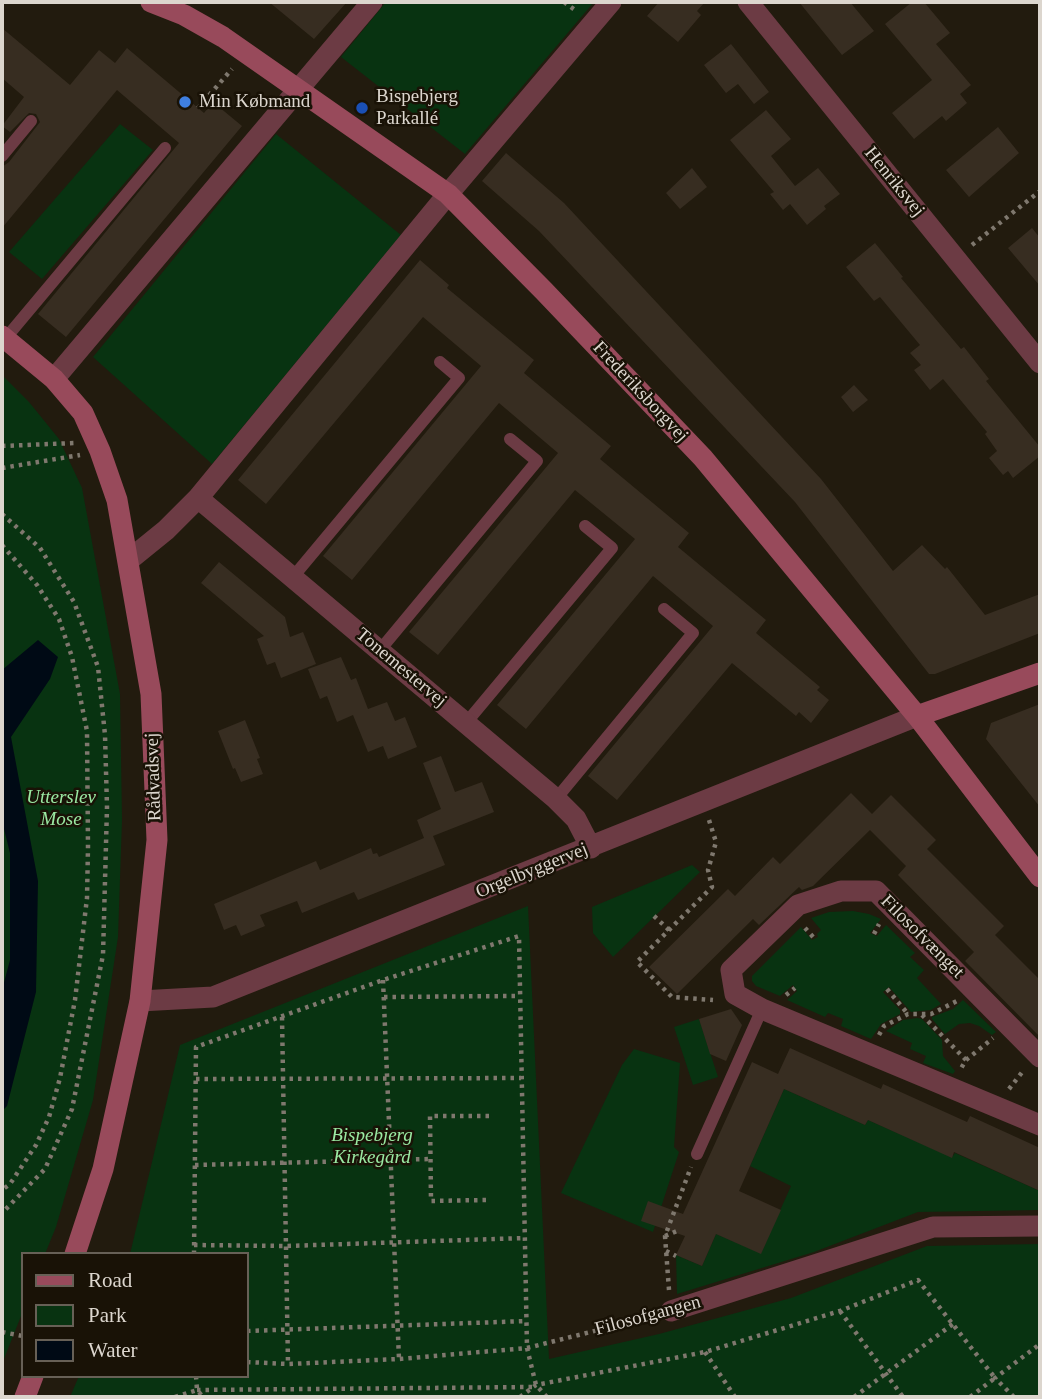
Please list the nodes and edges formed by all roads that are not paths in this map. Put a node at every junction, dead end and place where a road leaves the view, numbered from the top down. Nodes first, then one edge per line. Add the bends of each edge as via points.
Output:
1 (151, 2) edge
2 (372, 2) edge
3 (611, 2) edge
4 (748, 2) edge
5 (297, 88) junction
6 (31, 121) dead end
7 (165, 148) dead end
8 (2, 156) edge
9 (448, 194) junction
10 (4, 337) edge
11 (440, 362) dead end
12 (1040, 363) edge
13 (54, 379) junction
14 (510, 439) dead end
15 (198, 498) junction
16 (585, 526) dead end
17 (129, 560) junction
18 (293, 578) junction
19 (664, 609) dead end
20 (380, 650) junction
21 (1040, 673) edge
22 (917, 716) junction
23 (466, 723) junction
24 (556, 799) junction
25 (591, 848) junction
26 (1040, 877) edge
27 (140, 1001) junction
28 (762, 1009) junction
29 (1040, 1057) edge
30 (1040, 1125) edge
31 (697, 1154) road end
32 (1040, 1226) edge
33 (76, 1252) edge
34 (671, 1311) road end
35 (32, 1378) edge
36 (25, 1397) edge

1 - 5 street, Frederiksborgvej via 184,15
2 - 5 street
3 - 9 street
4 - 12 street, Henriksvej
5 - 9 street, Frederiksborgvej
5 - 13 street
6 - 8 lane
7 - 10 lane
9 - 15 street
9 - 22 street, Frederiksborgvej via 703,458
10 - 13 street, Rådvadsvej
11 - 18 lane via 459,378
13 - 17 street, Rådvadsvej via 83,413 98,447 116,493
14 - 20 lane via 537,461
15 - 17 street
15 - 18 street, Tonemestervej
16 - 23 lane via 612,548
17 - 27 street, Rådvadsvej via 151,694 156,840
18 - 20 street, Tonemestervej
19 - 24 lane via 692,633
20 - 23 street, Tonemestervej
21 - 22 street
22 - 25 street, Orgelbyggervej
22 - 26 street, Frederiksborgvej
23 - 24 street, Tonemestervej
24 - 25 street, Tonemestervej via 576,819
25 - 27 street, Orgelbyggervej via 213,997
27 - 33 street, Rådvadsvej via 103,1169
28 - 29 street, Filosofvænget via 734,994 732,970 798,905 841,891 876,891
28 - 30 street
28 - 31 lane
32 - 34 street, Filosofgangen via 933,1227
35 - 36 street

